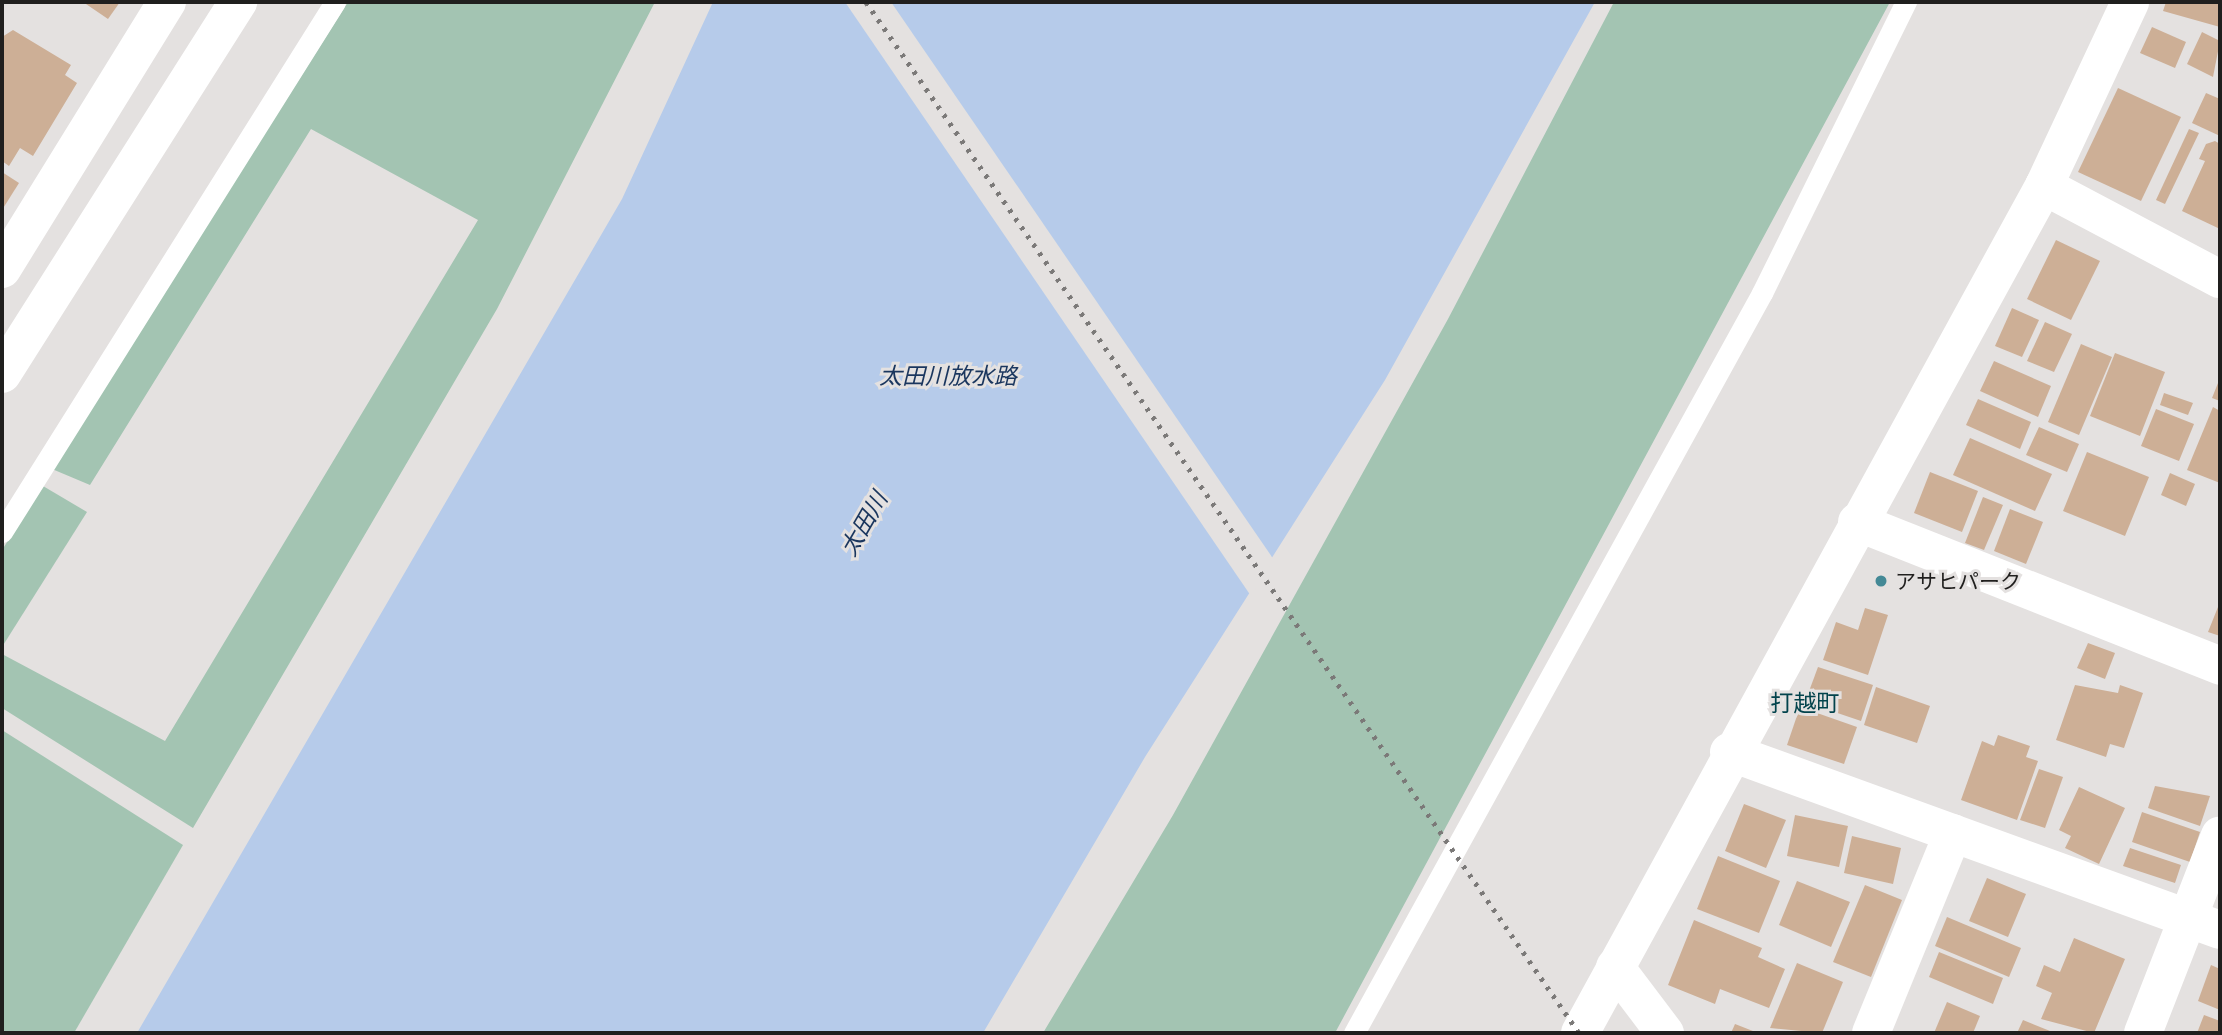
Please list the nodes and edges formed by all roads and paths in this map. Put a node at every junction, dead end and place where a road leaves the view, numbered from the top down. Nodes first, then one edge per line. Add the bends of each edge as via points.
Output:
1 (167, 2) edge
2 (238, 2) edge
3 (335, 2) edge
4 (1906, 2) edge
5 (2130, 2) edge
6 (2044, 186) junction
7 (2, 269) edge
8 (2220, 279) edge
9 (2, 374) edge
10 (1857, 522) junction
11 (2, 532) edge
12 (2220, 666) edge
13 (1728, 752) junction
14 (1953, 833) junction
15 (2220, 836) edge
16 (2205, 924) edge
17 (1615, 967) junction
18 (1354, 1033) edge
19 (1580, 1033) edge
20 (1665, 1033) edge
21 (1871, 1033) edge
22 (2143, 1033) edge

1 - 7 street
2 - 9 street
3 - 11 lane
4 - 18 lane via 1762,293
5 - 6 street
6 - 8 street
6 - 10 street
10 - 12 street
10 - 13 street
13 - 14 street
13 - 17 street
14 - 16 street
14 - 21 street
15 - 16 street
16 - 22 street
17 - 19 street
17 - 20 street

